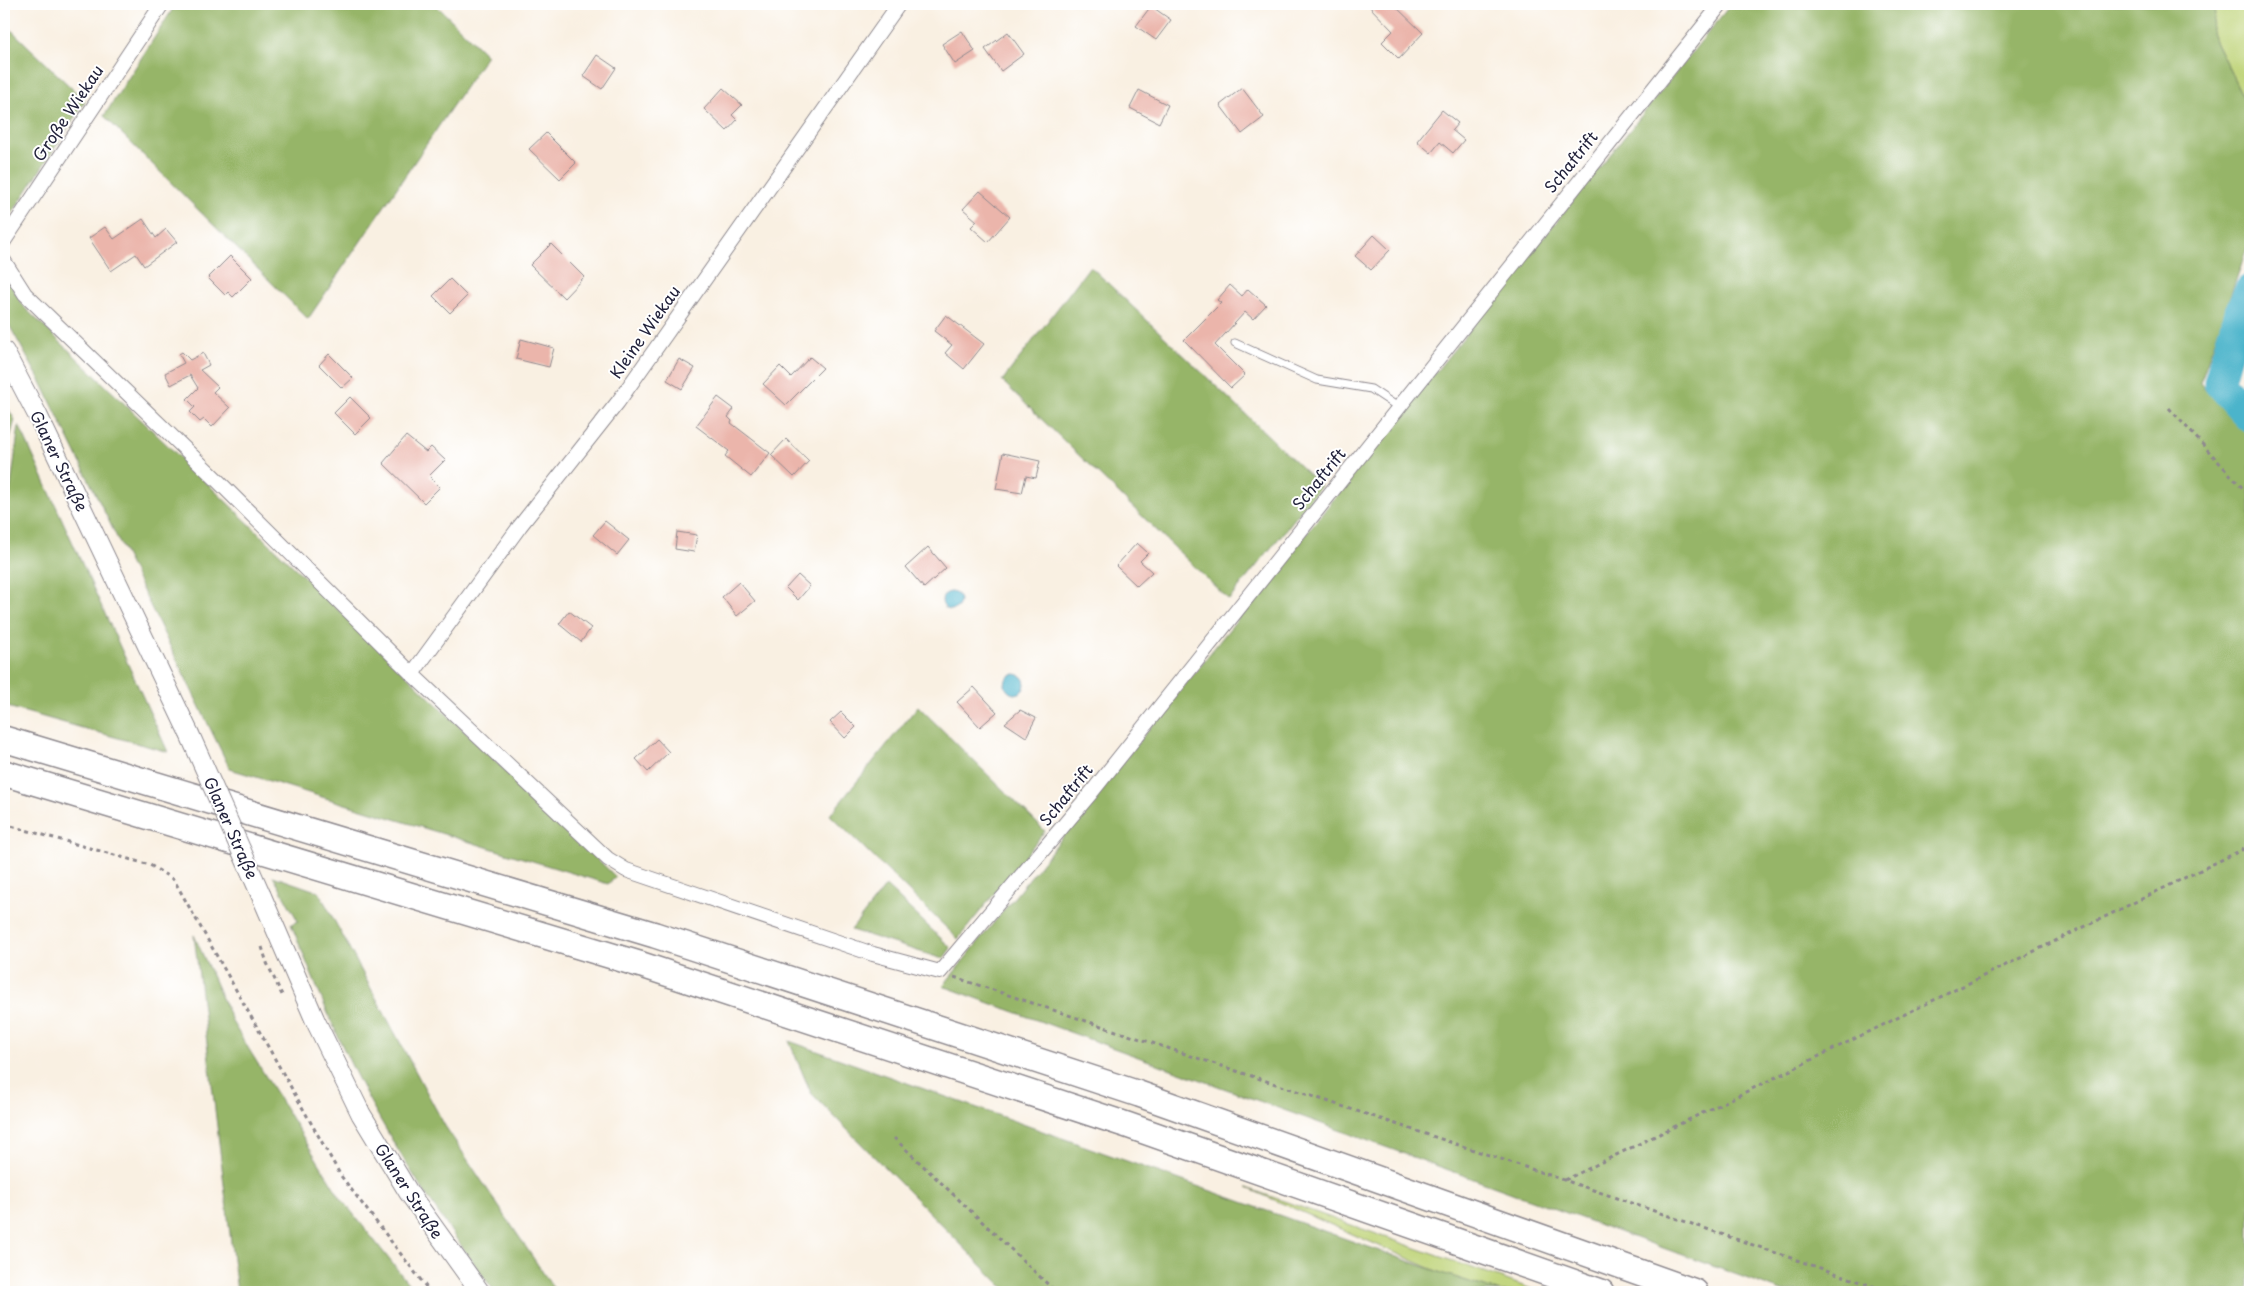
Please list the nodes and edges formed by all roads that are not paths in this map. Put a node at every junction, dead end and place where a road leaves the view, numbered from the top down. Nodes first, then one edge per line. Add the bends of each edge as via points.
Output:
1 (162, 4) edge
2 (899, 4) edge
3 (1721, 4) edge
4 (4, 241) edge
5 (4, 261) edge
6 (1235, 343) dead end
7 (4, 351) edge
8 (1398, 407) junction
9 (412, 674) junction
10 (4, 739) edge
11 (4, 773) edge
12 (480, 1292) edge
13 (1601, 1292) edge
14 (1695, 1292) edge

1 - 4 street, Große Wiekau
2 - 9 street, Kleine Wiekau via 618,402 520,526
3 - 8 street, Schaftrift
5 - 9 street via 25,294
6 - 8 lane via 1318,380 1370,389
7 - 12 street, Glaner Straße, bridge via 189,733 315,1020 361,1114 409,1193
8 - 9 street, Schaftrift via 1090,793 940,972 874,954 626,870 608,859
10 - 14 highway via 655,935 1138,1094
11 - 13 highway via 642,965 1127,1125

